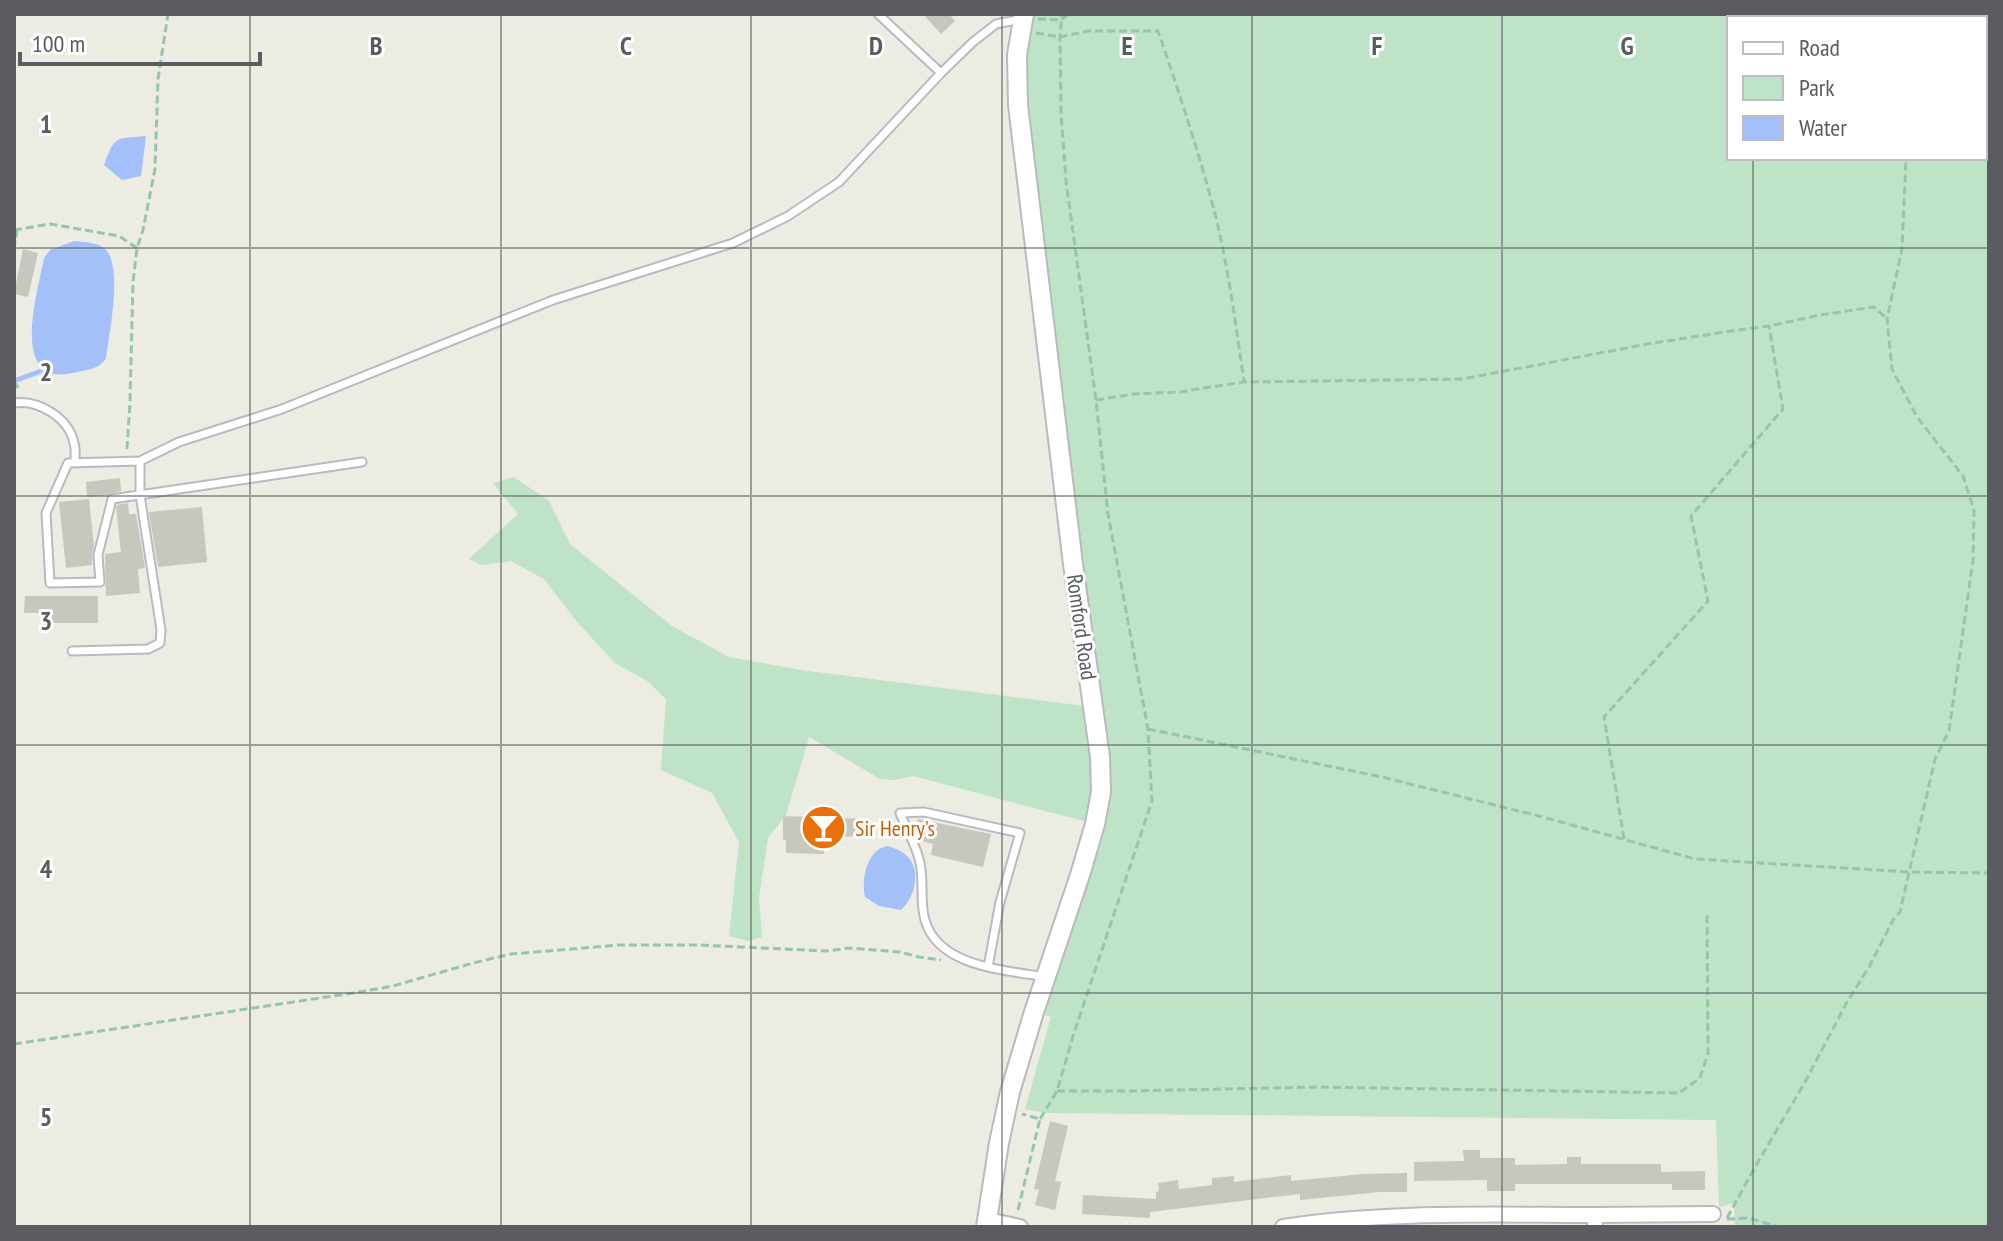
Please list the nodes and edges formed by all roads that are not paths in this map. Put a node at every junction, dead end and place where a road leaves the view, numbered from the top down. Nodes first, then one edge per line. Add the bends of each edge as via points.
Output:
1 (878, 14) edge
2 (1022, 21) edge
3 (941, 73) junction
4 (14, 403) edge
5 (140, 461) junction
6 (362, 462) dead end
7 (75, 463) junction
8 (140, 495) junction
9 (72, 651) dead end
10 (988, 967) junction
11 (1046, 977) junction
12 (1713, 1214) dead end
13 (1448, 1221) edge
14 (1595, 1221) edge
15 (987, 1223) edge
16 (1017, 1226) edge
17 (1283, 1227) edge

1 - 3 lane
2 - 3 lane via 996,24
2 - 11 street, Romford Road via 1018,105 1101,792
3 - 5 lane via 839,182 788,216 733,243 553,300
4 - 7 lane via 41,406 59,418 75,445
5 - 7 lane
5 - 8 lane
6 - 8 lane
7 - 8 lane via 68,463 46,513 50,583 100,582 98,555 112,499
8 - 9 lane via 160,643 148,649
10 - 10 lane via 1020,833 924,812 900,813 920,861 924,920 931,935 956,956
10 - 11 lane
11 - 15 street, Romford Road via 1010,1092
12 - 14 street
13 - 14 street
13 - 17 street via 1377,1217
15 - 16 street

